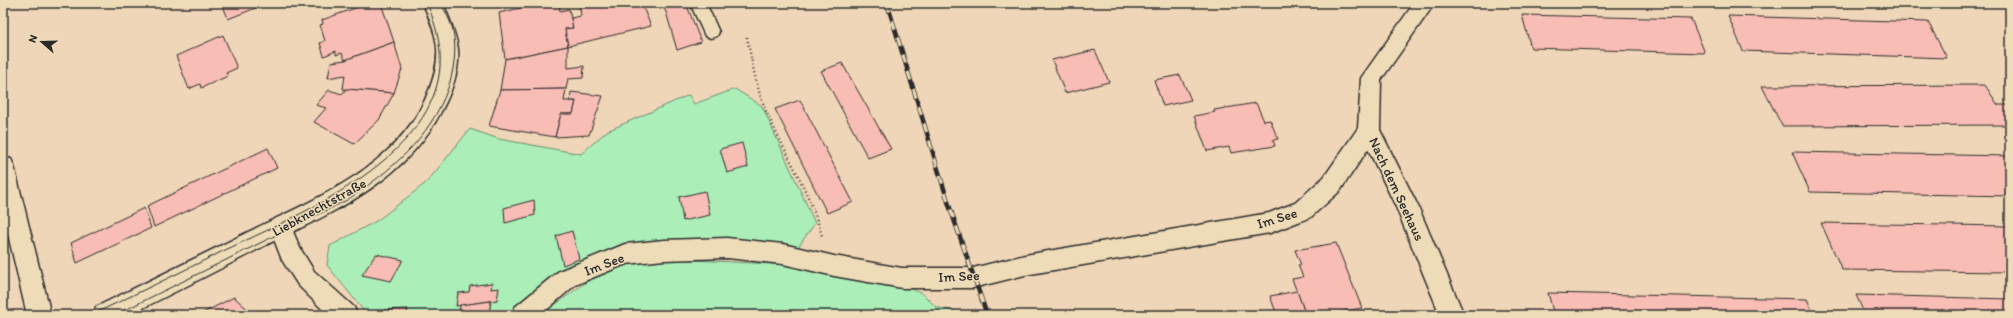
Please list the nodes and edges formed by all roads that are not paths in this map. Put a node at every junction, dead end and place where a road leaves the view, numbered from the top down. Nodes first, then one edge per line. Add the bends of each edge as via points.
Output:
1 (433, 3) edge
2 (698, 3) edge
3 (1425, 3) edge
4 (710, 32) dead end
5 (1369, 130) junction
6 (3, 166) edge
7 (281, 229) junction
8 (39, 315) edge
9 (105, 315) edge
10 (345, 315) edge
11 (524, 315) edge
12 (1452, 315) edge

1 - 7 street, Liebknechtstraße via 444,30 448,64 438,97 422,127 401,152 375,176
2 - 4 lane
3 - 5 street, Nach dem Seehaus via 1371,78
5 - 11 street, Im See via 1332,184 1304,210 1270,223 1025,265 973,278 902,278 783,254 727,248 625,254 567,278
5 - 12 street, Nach dem Seehaus via 1407,206
6 - 8 street
7 - 9 street, Liebknechtstraße
7 - 10 street via 290,253 306,278

